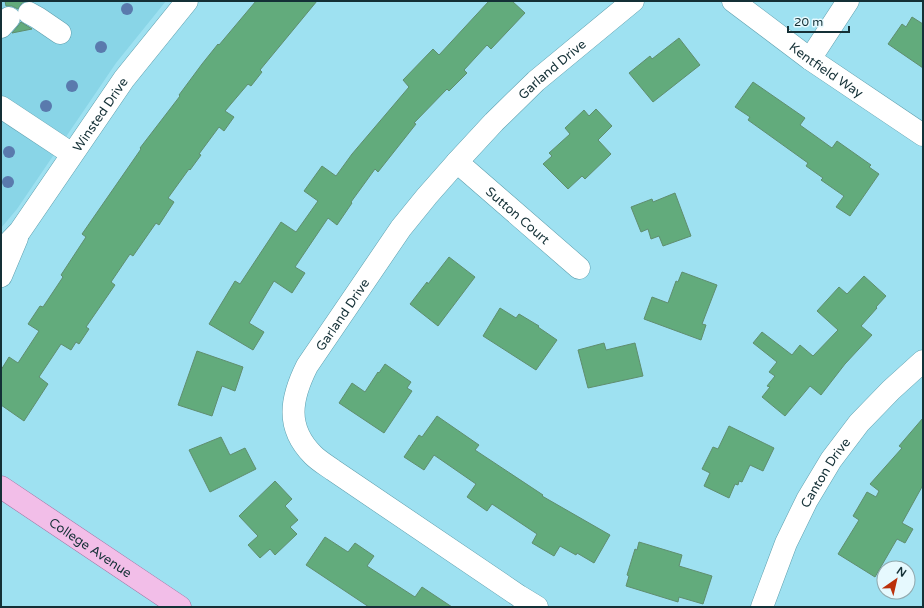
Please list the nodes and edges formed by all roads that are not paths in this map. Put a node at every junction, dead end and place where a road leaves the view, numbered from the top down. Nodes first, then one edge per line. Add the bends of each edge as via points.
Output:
1 (187, 1) edge
2 (632, 1) edge
3 (733, 1) edge
4 (848, 1) edge
5 (13, 19) edge
6 (60, 33) dead end
7 (810, 59) junction
8 (1, 107) edge
9 (923, 135) edge
10 (72, 154) junction
11 (458, 162) junction
12 (20, 231) junction
13 (1, 251) edge
14 (579, 268) dead end
15 (1, 276) edge
16 (923, 361) edge
17 (1, 486) edge
18 (180, 607) edge
19 (537, 607) edge
20 (762, 607) edge

1 - 10 street, Winsted Drive via 124,79
2 - 11 street, Garland Drive via 536,81
3 - 7 street, Kentfield Way
4 - 7 street
5 - 6 street
7 - 9 street, Kentfield Way
8 - 10 street
10 - 12 street, Winsted Drive
11 - 14 street, Sutton Court
11 - 19 street, Garland Drive via 401,228 307,366 298,383 294,420 297,434 313,455 328,467
12 - 13 street, Winsted Drive
12 - 15 street, Winsted Drive
16 - 20 street, Canton Drive via 859,423 831,460 786,542
17 - 18 main road, College Avenue

